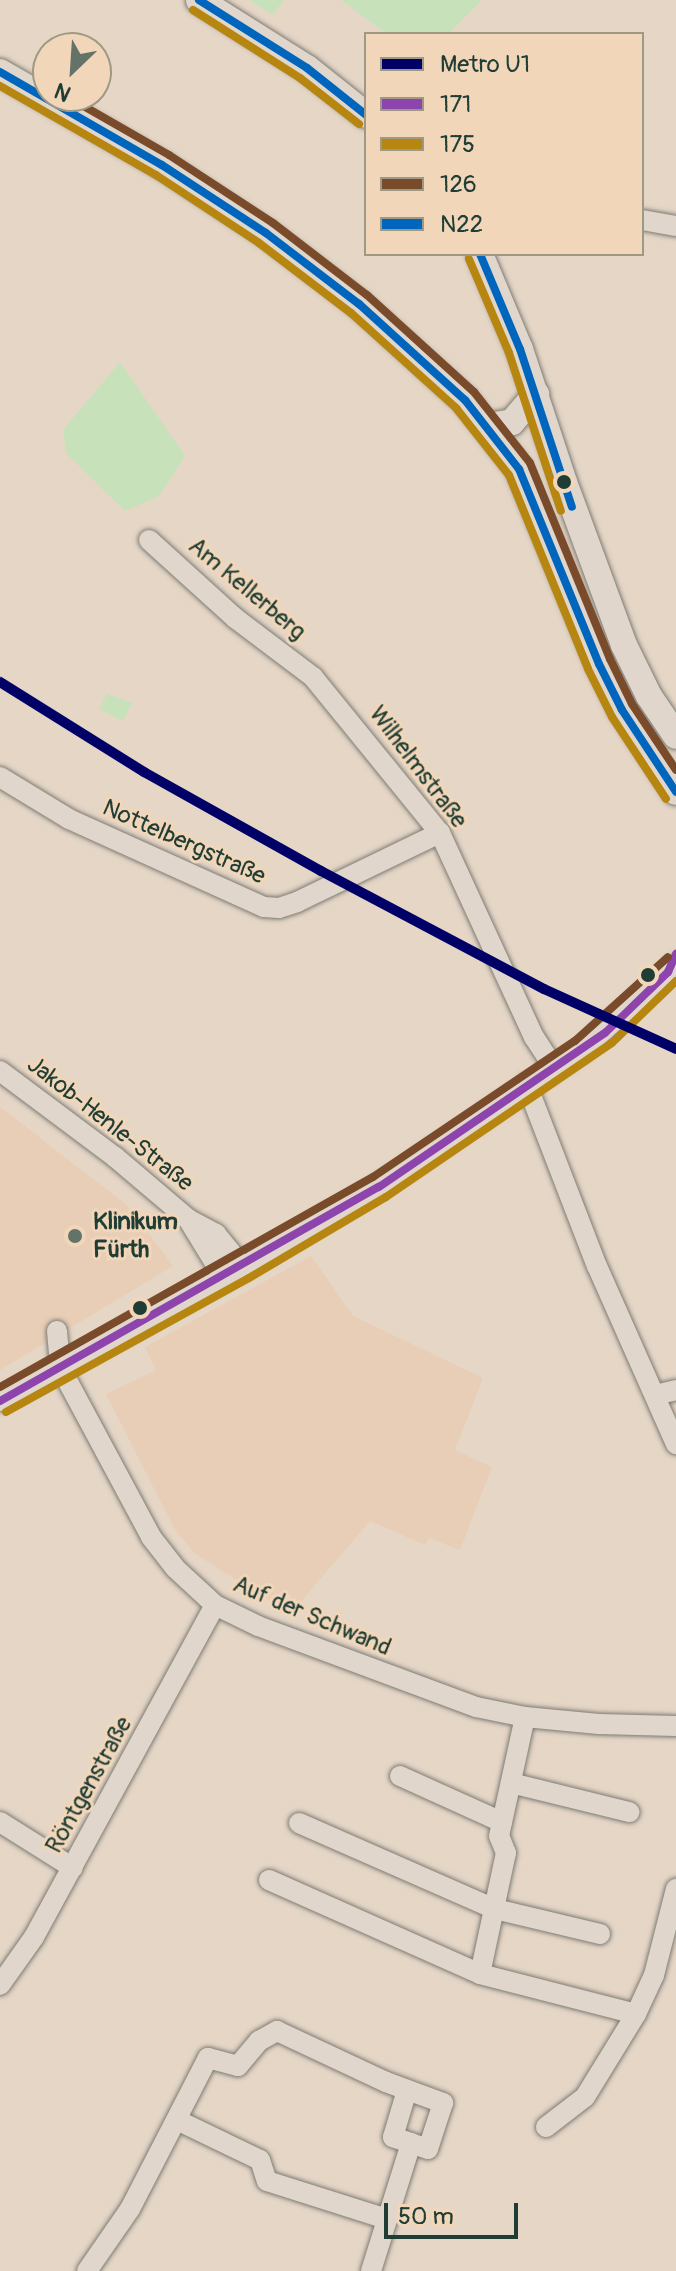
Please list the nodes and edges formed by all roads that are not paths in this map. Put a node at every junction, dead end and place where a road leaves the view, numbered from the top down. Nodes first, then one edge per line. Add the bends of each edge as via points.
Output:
1 (199, 0) edge
2 (0, 72) edge
3 (364, 113) edge
4 (644, 220) edge
5 (676, 226) edge
6 (481, 256) edge
7 (536, 394) junction
8 (488, 426) junction
9 (149, 540) dead end
10 (313, 677) joint
11 (676, 736) edge
12 (0, 777) edge
13 (676, 792) edge
14 (440, 833) junction
15 (673, 964) edge
16 (554, 1068) junction
17 (0, 1071) edge
18 (527, 1085) junction
19 (188, 1219) junction
20 (243, 1267) junction
21 (224, 1278) junction
22 (57, 1331) dead end
23 (60, 1367) junction
24 (676, 1390) edge
25 (655, 1395) junction
26 (0, 1401) edge
27 (676, 1444) edge
28 (215, 1605) junction
29 (525, 1717) junction
30 (676, 1726) edge
31 (400, 1776) dead end
32 (511, 1783) junction
33 (629, 1812) dead end
34 (0, 1822) edge
35 (502, 1822) junction
36 (299, 1823) dead end
37 (73, 1868) junction
38 (269, 1880) dead end
39 (676, 1889) edge
40 (495, 1909) junction
41 (600, 1934) dead end
42 (480, 1974) junction
43 (0, 1985) edge
44 (636, 2014) junction
45 (407, 2090) junction
46 (177, 2120) junction
47 (546, 2127) dead end
48 (411, 2143) junction
49 (387, 2219) junction
50 (87, 2271) edge
51 (371, 2271) edge

1 - 3 main road via 307,68
2 - 8 main road via 162,165 266,233 396,335
4 - 5 street
6 - 7 main road
7 - 8 main road via 512,422
7 - 11 main road via 624,645
8 - 13 main road via 519,469 622,710
9 - 10 street, Am Kellerberg via 235,618
10 - 14 street, Wilhelmstraße
12 - 14 street, Nottelbergstraße via 69,819 264,907 297,902
14 - 16 street, Wilhelmstraße via 534,1037
15 - 16 street via 605,1033
16 - 18 street
17 - 19 street, Jakob-Henle-Straße
18 - 20 street via 379,1187
18 - 25 street via 597,1266
19 - 20 street, Jakob-Henle-Straße via 216,1234
19 - 21 street, Jakob-Henle-Straße
20 - 21 street
21 - 23 street
22 - 23 street
23 - 26 street
23 - 28 street, Auf der Schwand via 151,1537
24 - 25 street
25 - 27 street
28 - 29 street, Auf der Schwand via 435,1694
28 - 37 street, Röntgenstraße
29 - 30 street, Auf der Schwand
29 - 32 street
31 - 35 street
32 - 33 street
32 - 35 street
34 - 37 street
35 - 40 street via 499,1836 506,1853
36 - 40 street
37 - 43 street, Röntgenstraße
38 - 42 street
39 - 44 street via 654,1975
40 - 41 street
40 - 42 street
42 - 44 street
44 - 47 street via 585,2097
45 - 46 street via 277,2031 259,2041 238,2066 208,2058
45 - 48 street via 393,2137
45 - 48 street via 443,2103 428,2149
46 - 49 street via 260,2160 267,2181
46 - 50 street via 130,2209
48 - 49 street
49 - 51 street

